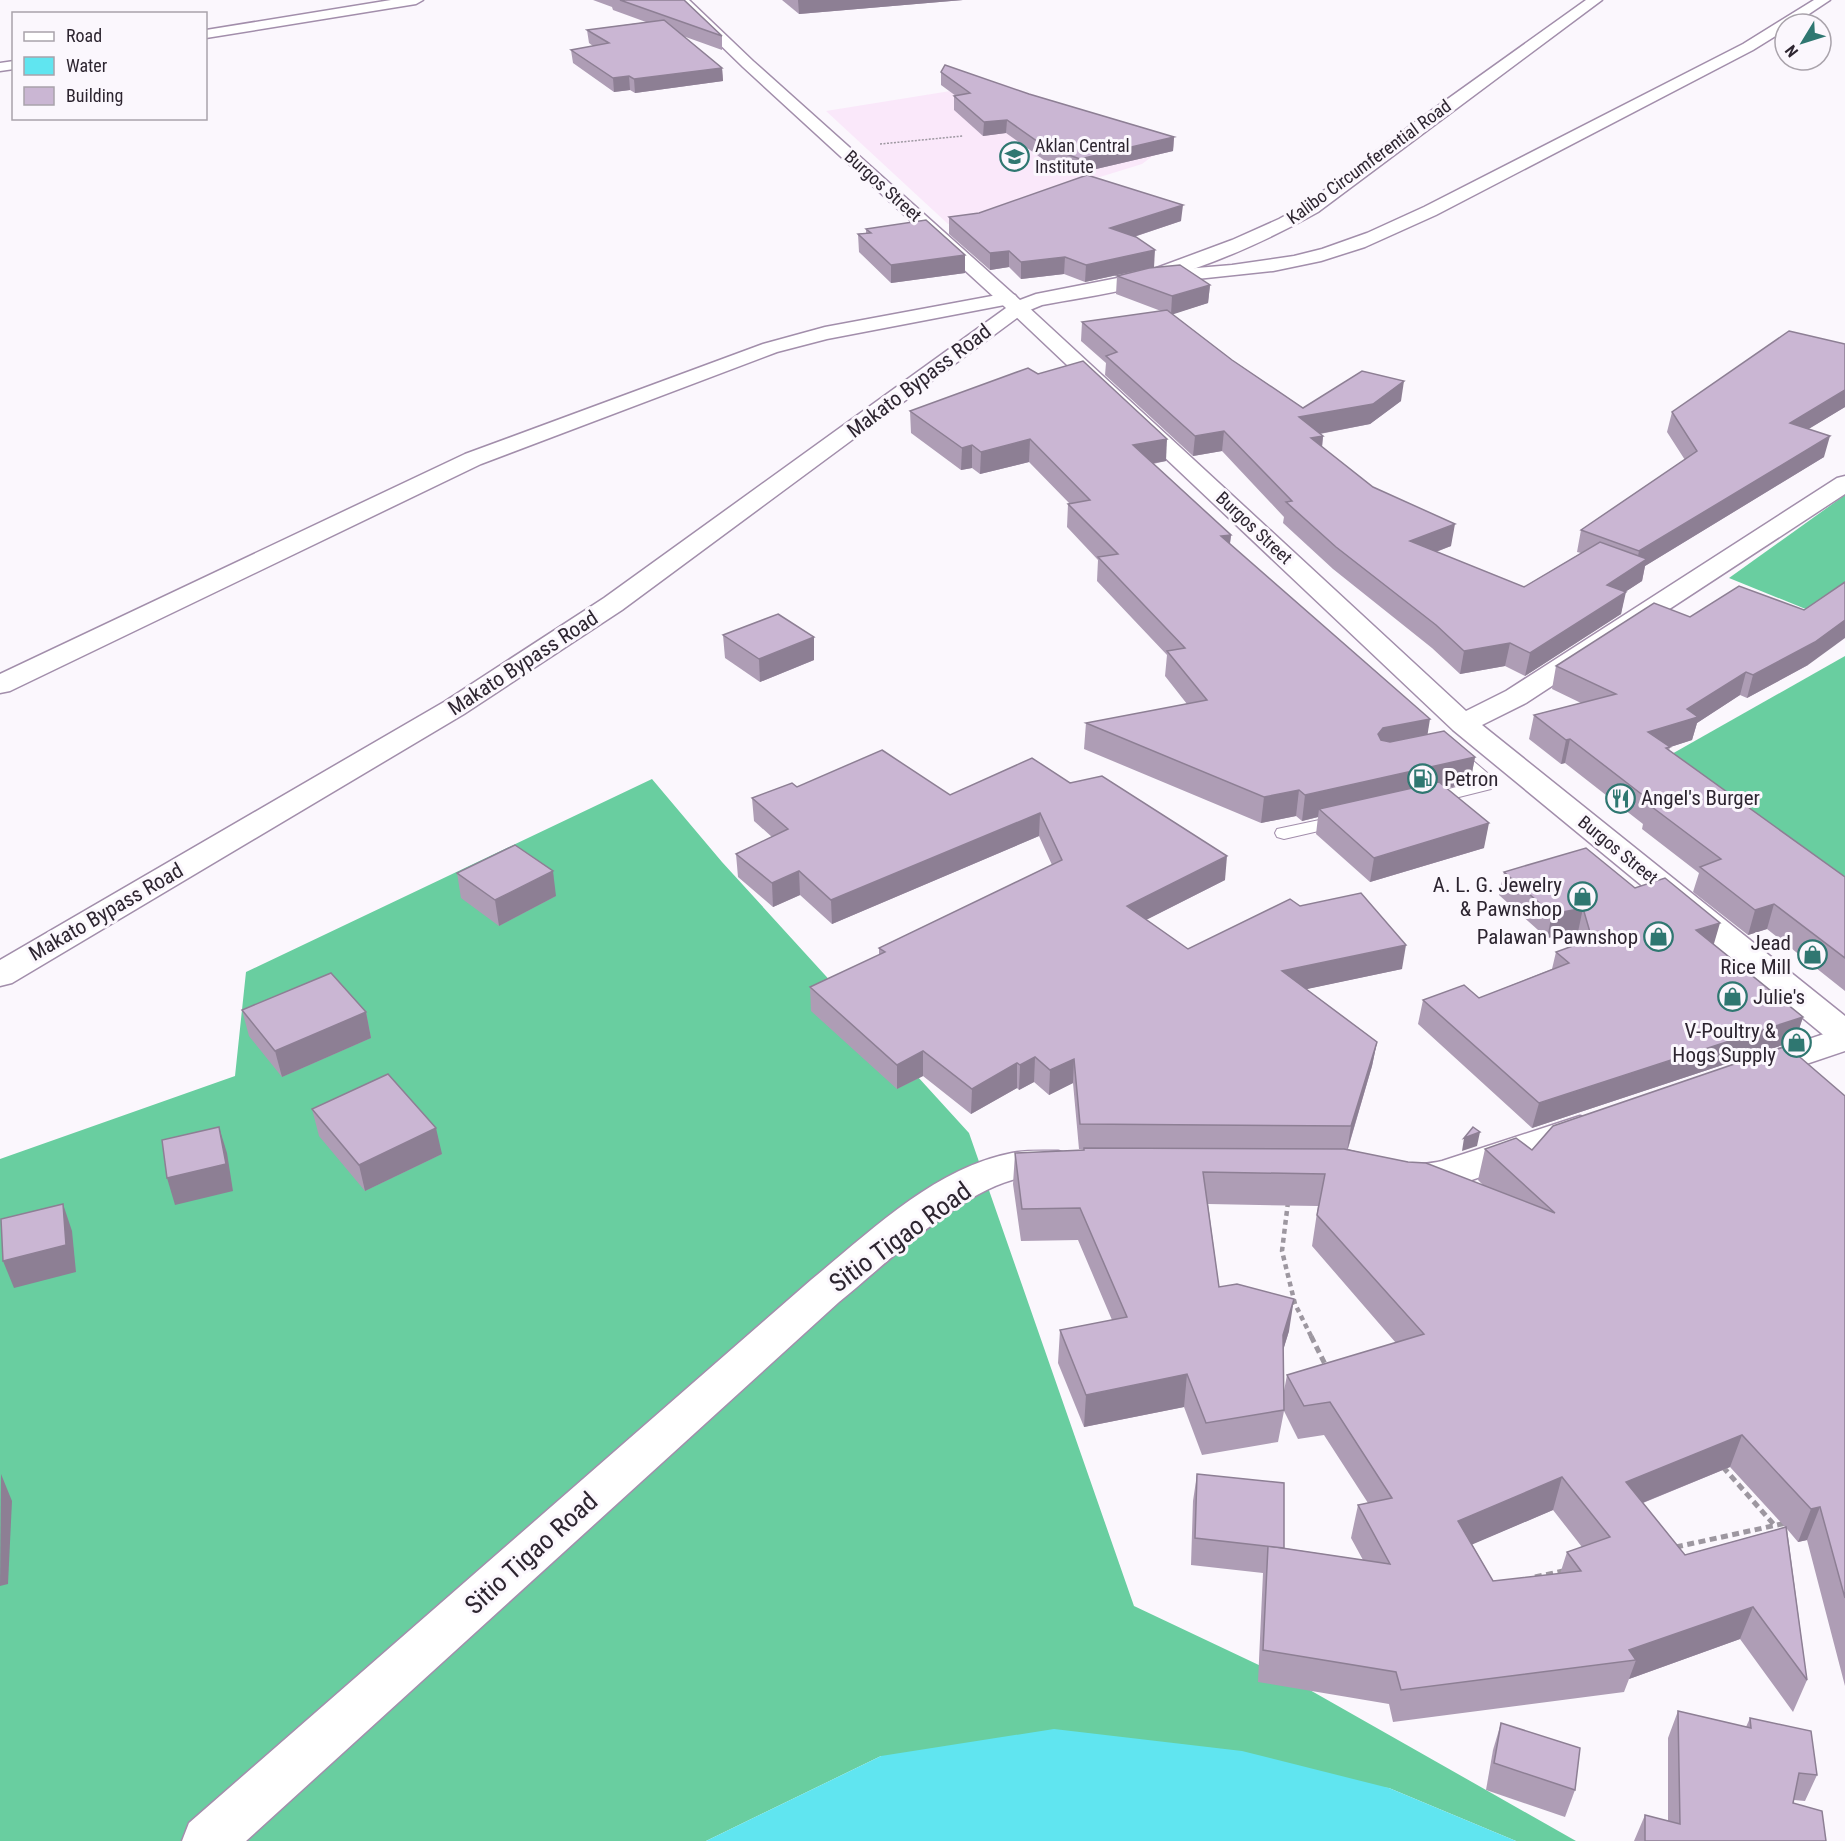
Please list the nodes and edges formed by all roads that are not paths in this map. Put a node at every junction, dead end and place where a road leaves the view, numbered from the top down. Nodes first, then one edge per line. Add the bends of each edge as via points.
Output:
1 (416, 0) edge
2 (681, 0) edge
3 (1594, 0) edge
4 (1823, 0) edge
5 (207, 34) edge
6 (1148, 278) junction
7 (1013, 304) junction
8 (1845, 483) edge
9 (0, 685) edge
10 (1463, 724) junction
11 (1439, 747) edge
12 (1497, 752) junction
13 (1463, 761) junction
14 (1412, 804) edge
15 (1365, 814) edge
16 (1284, 833) dead end
17 (0, 975) edge
18 (1845, 1036) edge
19 (1724, 1080) edge
20 (1614, 1117) edge
21 (1094, 1164) edge
22 (1371, 1172) edge
23 (208, 1841) edge

1 - 5 main road
2 - 7 main road, Burgos Street
3 - 6 main road, Kalibo Circumferential Road via 1312,208 1264,234
4 - 6 main road via 1748,47 1389,230 1316,257 1223,272
6 - 7 main road, Kalibo Circumferential Road
7 - 9 main road via 825,333 770,348 473,459
7 - 10 main road, Burgos Street
7 - 17 main road, Makato Bypass Road via 603,611 454,708
8 - 10 main road via 1516,697
10 - 12 main road, Burgos Street
11 - 13 lane via 1447,747
12 - 13 lane
12 - 18 main road, Burgos Street
13 - 14 lane via 1485,780 1485,785
15 - 16 lane
18 - 19 main road
20 - 22 main road via 1429,1178
21 - 23 main road, Sitio Tigao Road via 1025,1164 999,1170 959,1189 907,1226 825,1291

